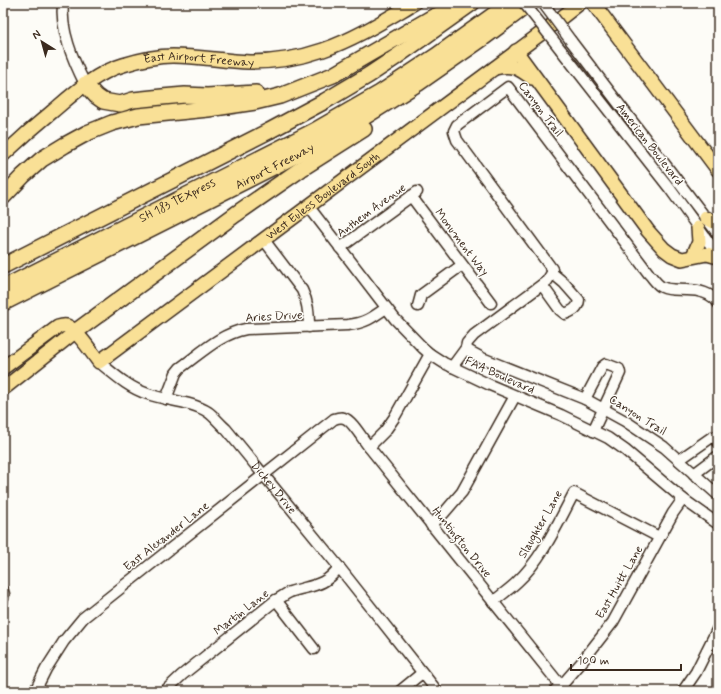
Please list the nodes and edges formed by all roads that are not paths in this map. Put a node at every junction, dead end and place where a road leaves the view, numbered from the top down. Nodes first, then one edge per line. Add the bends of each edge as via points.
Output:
1 (63, 3) edge
2 (414, 3) edge
3 (468, 3) edge
4 (472, 3) edge
5 (495, 3) edge
6 (510, 3) edge
7 (524, 3) edge
8 (530, 3) edge
9 (543, 3) edge
10 (593, 3) edge
11 (601, 3) edge
12 (576, 6) edge
13 (605, 20) junction
14 (533, 39) junction
15 (516, 51) junction
16 (493, 68) junction
17 (85, 84) junction
18 (417, 84) junction
19 (540, 84) junction
20 (280, 96) junction
21 (3, 155) edge
22 (718, 170) edge
23 (414, 194) joint
24 (3, 197) edge
25 (309, 207) junction
26 (702, 223) junction
27 (718, 224) edge
28 (718, 234) edge
29 (264, 240) junction
30 (340, 248) junction
31 (693, 256) junction
32 (718, 256) edge
33 (462, 265) junction
34 (3, 266) edge
35 (552, 273) junction
36 (3, 276) edge
37 (542, 285) junction
38 (3, 288) edge
39 (3, 303) edge
40 (491, 303) dead end
41 (718, 303) edge
42 (418, 306) dead end
43 (386, 308) junction
44 (309, 327) junction
45 (75, 332) junction
46 (466, 348) junction
47 (430, 354) junction
48 (99, 362) junction
49 (452, 367) junction
50 (3, 368) edge
51 (3, 389) edge
52 (515, 396) junction
53 (166, 399) junction
54 (585, 399) junction
55 (603, 408) junction
56 (334, 419) joint
57 (592, 431) junction
58 (718, 442) edge
59 (369, 447) junction
60 (718, 456) edge
61 (679, 460) junction
62 (694, 474) junction
63 (263, 475) junction
64 (718, 495) edge
65 (683, 498) junction
66 (718, 524) edge
67 (431, 525) junction
68 (659, 537) junction
69 (339, 567) junction
70 (3, 591) edge
71 (3, 599) edge
72 (276, 600) junction
73 (493, 602) junction
74 (718, 628) edge
75 (314, 649) dead end
76 (422, 673) junction
77 (560, 689) edge
78 (35, 691) edge
79 (165, 691) edge
80 (400, 691) edge
81 (437, 691) edge
82 (682, 691) edge

1 - 17 street via 67,42
2 - 17 main road, East Airport Freeway via 371,28 322,51 272,61 249,62 155,57 122,65
3 - 20 highway via 433,17 333,75
4 - 34 highway via 369,75 318,104
5 - 36 highway, SH 183 TEXpress via 402,69 307,125
6 - 38 highway, SH 183 TEXpress via 380,93 314,131
7 - 26 street, American Boulevard, bridge via 670,189
8 - 18 highway, Airport Freeway
9 - 26 street, American Boulevard, bridge
10 - 13 main road
11 - 13 main road
12 - 13 main road via 584,7
12 - 14 main road, West Euless Boulevard South
13 - 22 main road
14 - 15 main road, West Euless Boulevard South
14 - 19 main road via 528,62
15 - 16 main road, West Euless Boulevard South
15 - 19 main road
16 - 19 main road via 510,66
16 - 25 main road, West Euless Boulevard South
17 - 20 highway via 103,101 120,104 133,100 185,95 269,92
17 - 21 main road, East Airport Freeway
18 - 39 highway, Airport Freeway via 322,142
18 - 45 highway via 370,125 236,214
19 - 31 main road via 664,249 682,259
20 - 24 highway via 214,108 138,116 112,123 87,133 42,159
23 - 30 street, Anthem Avenue
23 - 33 street, Monument Way
25 - 29 main road, West Euless Boulevard South
25 - 30 street, FAA Boulevard
26 - 27 main road
26 - 28 street, American Boulevard
26 - 31 main road via 699,242
26 - 32 street, American Boulevard
29 - 44 street via 302,290 308,306
29 - 48 main road, West Euless Boulevard South
30 - 43 street, FAA Boulevard
31 - 32 main road
33 - 40 street, Monument Way
33 - 42 street via 421,295
35 - 37 street
35 - 37 street via 579,300 574,310 564,314
35 - 41 street, Canyon Trail via 552,269 457,140 454,131 457,125 508,87 649,274 662,287 707,293
37 - 46 street via 474,335
43 - 44 street, Aries Drive via 359,324
43 - 47 street, FAA Boulevard
44 - 53 street, Aries Drive via 246,329 218,339 180,368
45 - 48 main road, Dickey Drive
45 - 50 main road via 68,326 58,327
45 - 51 main road
46 - 49 street
46 - 54 street, Canyon Trail via 482,358
47 - 49 street, FAA Boulevard
47 - 59 street via 394,418
48 - 53 street, Dickey Drive via 135,388
49 - 52 street, FAA Boulevard
52 - 57 street, FAA Boulevard
52 - 67 street via 462,492
53 - 63 street, Dickey Drive via 208,412 226,429
54 - 55 street, Canyon Trail
54 - 55 street via 602,367 606,364 619,369 620,373
55 - 57 street
55 - 61 street, Canyon Trail via 658,442
56 - 59 street, Huntington Drive via 343,417 348,420
56 - 63 street, East Alexander Lane
57 - 65 street, FAA Boulevard via 625,450
58 - 61 street via 712,437
59 - 67 street, Huntington Drive
60 - 62 street
61 - 62 street, Canyon Trail
62 - 64 street, Canyon Trail
63 - 69 street, Dickey Drive
63 - 78 street, East Alexander Lane via 83,618 64,640
65 - 66 street, FAA Boulevard
65 - 68 street, East Huitt Lane
67 - 73 street, Huntington Drive
68 - 73 street, Slaughter Lane via 574,493 534,564 518,582
68 - 77 street, East Huitt Lane via 613,622
69 - 72 street, Martin Lane via 328,579 315,586 288,593
69 - 76 street, Dickey Drive
70 - 71 street
72 - 75 street
72 - 79 street, Martin Lane
73 - 77 street, Huntington Drive
74 - 82 street via 696,672
76 - 80 street
76 - 81 street, Dickey Drive

